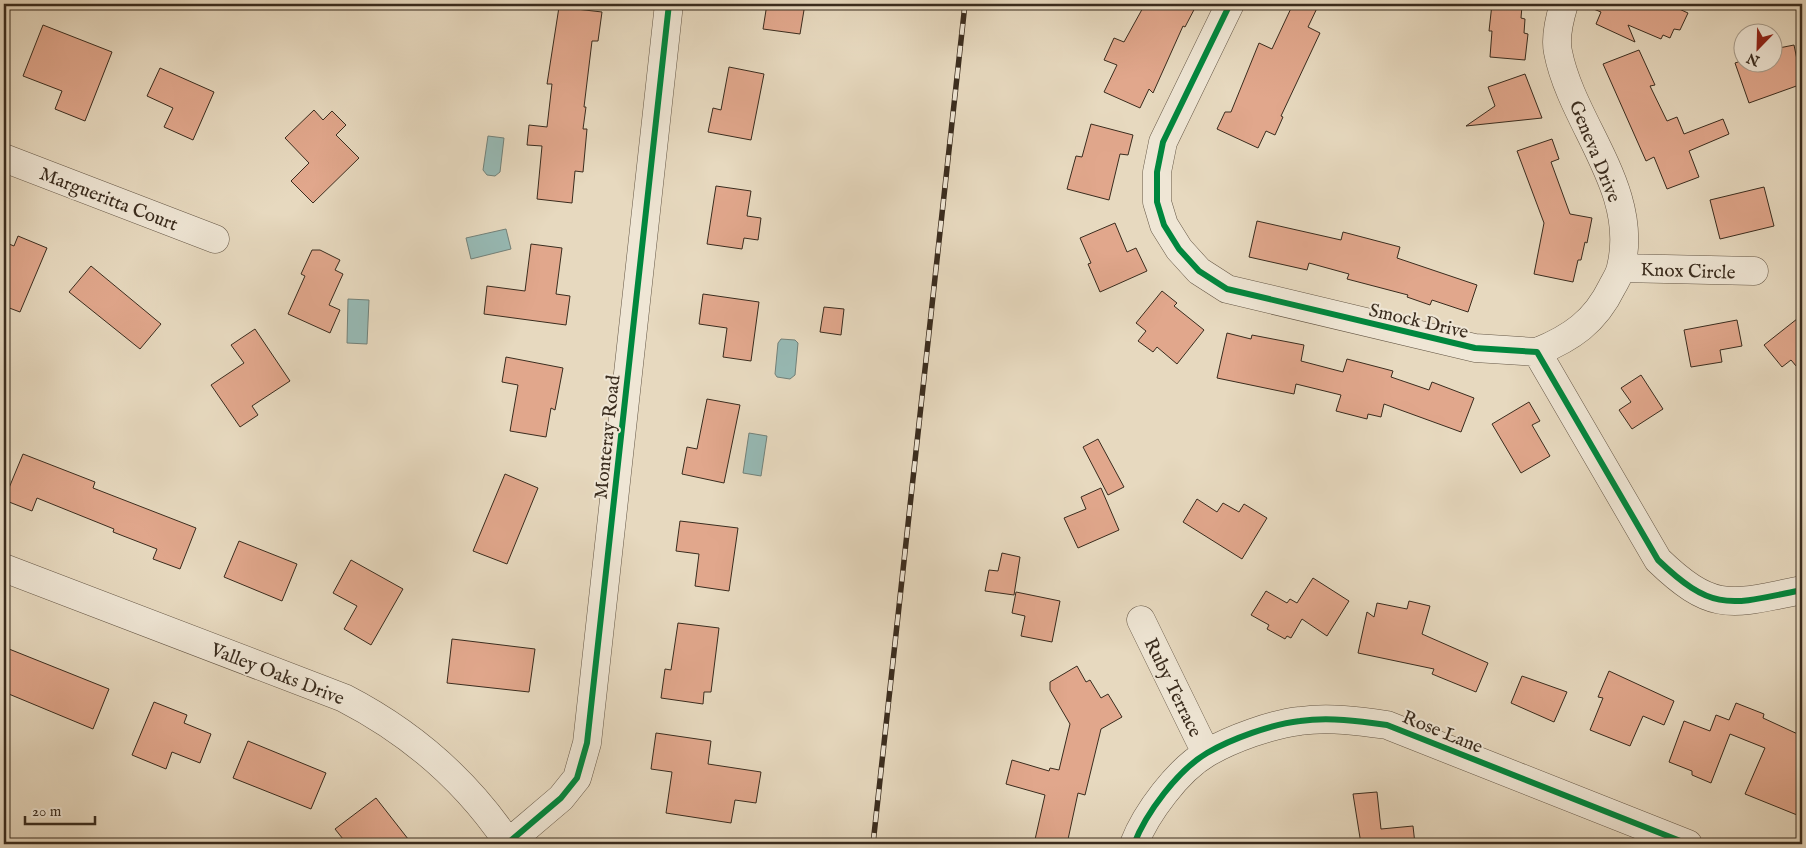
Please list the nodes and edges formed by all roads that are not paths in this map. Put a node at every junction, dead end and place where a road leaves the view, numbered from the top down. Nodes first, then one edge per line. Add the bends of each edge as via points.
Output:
1 (669, 4) edge
2 (1230, 4) edge
3 (1564, 4) edge
4 (4, 158) edge
5 (214, 238) dead end
6 (1621, 268) junction
7 (1754, 271) dead end
8 (1537, 352) junction
9 (4, 568) edge
10 (1802, 590) edge
11 (1141, 620) dead end
12 (1206, 753) junction
13 (509, 844) edge
14 (1134, 844) edge
15 (1688, 844) edge

1 - 13 street, Monteray Road via 587,744 577,778 561,798
2 - 8 street, Smock Drive via 1163,142 1157,172 1157,202 1164,225 1192,264 1227,289 1475,348
3 - 6 street, Geneva Drive via 1557,50 1622,214
4 - 5 street, Margueritta Court
6 - 7 street, Knox Circle
6 - 8 street, Geneva Drive via 1606,300 1586,323 1564,341
8 - 10 street via 1658,560 1678,578 1694,591 1714,599 1742,602
9 - 13 street, Valley Oaks Drive via 344,698 380,716 456,777
11 - 12 street, Ruby Terrace
12 - 14 street, Rose Lane via 1158,802
12 - 15 street, Rose Lane via 1258,731 1300,720 1346,719 1387,725

